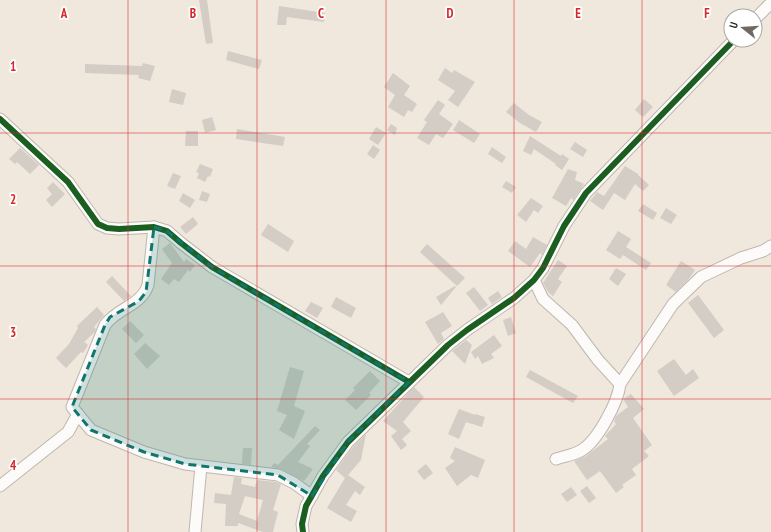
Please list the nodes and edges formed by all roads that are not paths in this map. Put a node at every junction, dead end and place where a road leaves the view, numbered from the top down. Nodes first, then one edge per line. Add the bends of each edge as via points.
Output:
1 (771, 3) edge
2 (763, 11) edge
3 (726, 48) edge
4 (0, 119) edge
5 (154, 226) junction
6 (771, 246) edge
7 (534, 280) junction
8 (409, 382) junction
9 (620, 384) junction
10 (78, 414) junction
11 (556, 459) dead end
12 (201, 466) junction
13 (0, 486) edge
14 (312, 496) junction
15 (195, 532) edge
16 (303, 532) edge

1 - 2 street
3 - 7 street via 586,193
4 - 5 street via 68,182 98,224 118,229
5 - 8 street via 167,231 212,267
5 - 10 street via 146,292 139,301 110,317 105,325 72,407
6 - 9 street via 702,277 673,304
7 - 8 street via 514,298 448,345
7 - 9 street via 543,299 572,325
8 - 14 street via 348,442
9 - 11 street via 616,403 593,441 573,455
10 - 12 street via 91,430 105,437 173,461
10 - 13 street via 68,432
12 - 14 street via 278,475
12 - 15 street
14 - 16 street via 303,514

